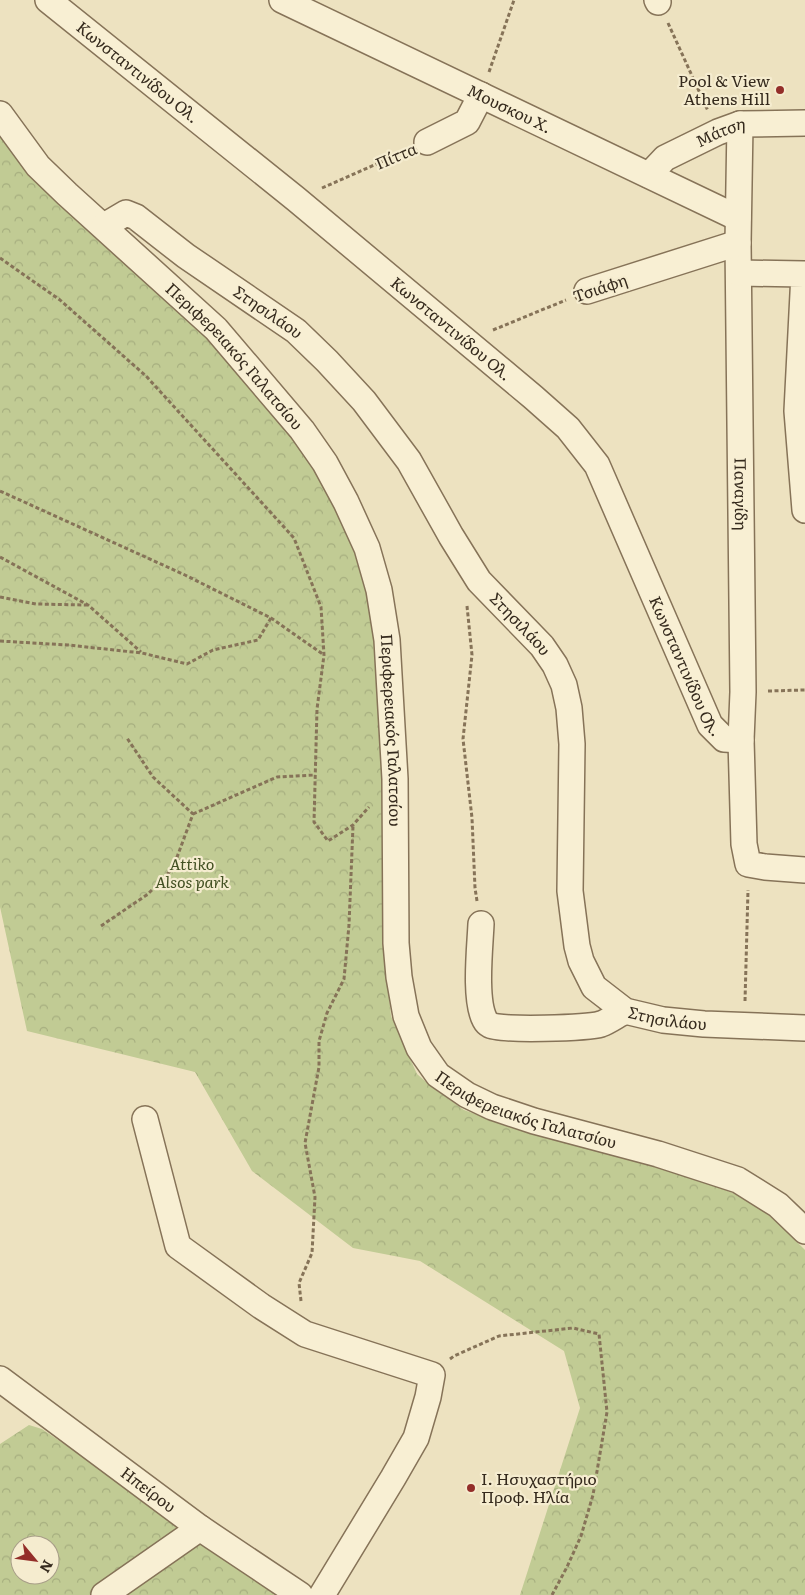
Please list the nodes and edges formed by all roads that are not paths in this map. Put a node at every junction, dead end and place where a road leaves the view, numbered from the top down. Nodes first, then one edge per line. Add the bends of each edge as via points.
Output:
1 (48, 0) edge
2 (282, 0) edge
3 (481, 95) junction
4 (0, 114) edge
5 (805, 123) edge
6 (729, 128) junction
7 (427, 142) road end
8 (649, 175) junction
9 (738, 218) junction
10 (104, 226) junction
11 (738, 243) junction
12 (739, 273) junction
13 (804, 274) edge
14 (587, 291) road end
15 (805, 510) edge
16 (742, 740) junction
17 (805, 870) edge
18 (481, 924) road end
19 (624, 1011) junction
20 (805, 1028) edge
21 (145, 1119) dead end
22 (805, 1230) edge
23 (2, 1385) edge
24 (200, 1528) junction
25 (104, 1595) edge
26 (300, 1595) edge
27 (322, 1595) edge

1 - 16 street, Κωνσταντινίδου Ολ. via 296,199 568,428 597,465 710,725 724,739
2 - 3 street, Μουσκου Χ.
3 - 7 street, Πίττα via 467,122
3 - 8 street, Μουσκου Χ.
4 - 10 street, Περιφερειακός Γαλατσίου via 38,166
5 - 6 street, Μάτση
6 - 8 street, Μάτση via 665,158
6 - 9 street, Παναγίδη
8 - 9 street, Μουσκου Χ.
9 - 11 street, Παναγίδη
10 - 19 street, Στησιλάου via 126,213 136,217 186,256 296,331 328,361 408,461 479,581 542,646 555,665 564,684 572,744 570,891 577,946 594,987
10 - 22 street, Περιφερειακός Γαλατσίου via 216,329 302,430 325,463 367,548 379,590 388,649 395,779 399,977 406,1016 419,1048 438,1075 492,1107 738,1180 778,1205
11 - 12 street, Παναγίδη
11 - 14 street, Τσιάφη
12 - 13 street
12 - 16 street, Παναγίδη
13 - 15 street via 797,411
16 - 17 street, Παναγίδη via 744,844 748,864
18 - 19 street via 480,1006 484,1019 490,1025 503,1028 601,1024
19 - 20 street, Στησιλάου via 663,1020 704,1024
21 - 27 street via 178,1246 305,1334 432,1375 416,1438
23 - 24 street, Ηπείρου
24 - 25 street
24 - 26 street, Ηπείρου

